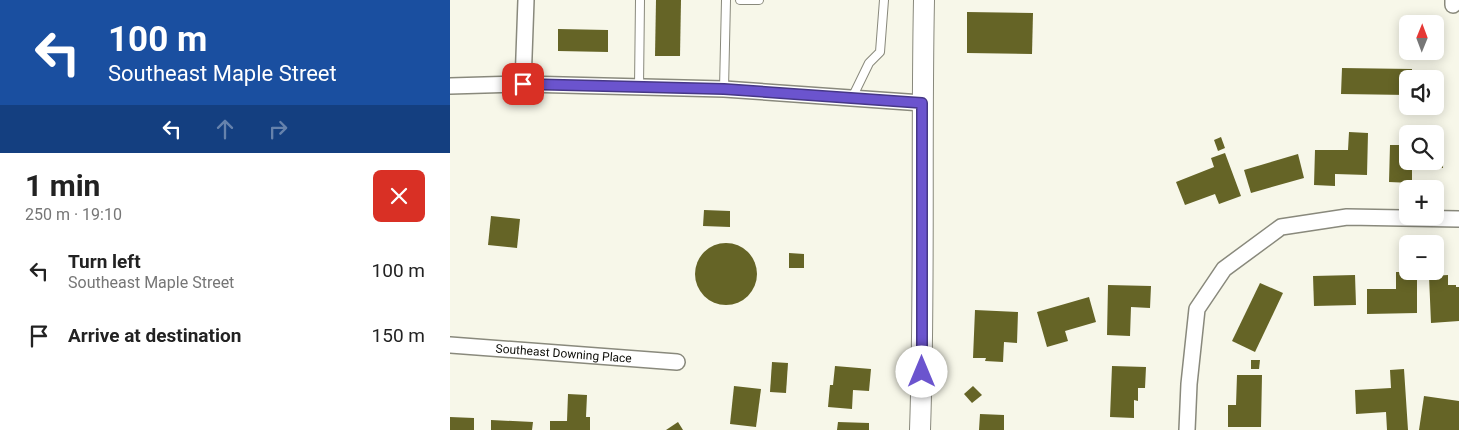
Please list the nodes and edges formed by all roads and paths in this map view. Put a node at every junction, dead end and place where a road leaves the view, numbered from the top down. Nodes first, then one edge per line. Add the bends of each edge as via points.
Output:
1 (526, 0) edge
2 (640, 0) edge
3 (726, 0) edge
4 (740, 0) edge
5 (760, 0) edge
6 (884, 0) edge
7 (924, 0) edge
8 (523, 84) junction
9 (450, 86) edge
10 (639, 87) junction
11 (724, 89) junction
12 (852, 98) junction
13 (922, 103) junction
14 (1459, 219) edge
15 (450, 345) edge
16 (676, 362) dead end
17 (920, 430) edge
18 (1187, 430) edge

1 - 8 street
2 - 10 lane
3 - 11 lane
4 - 5 lane
6 - 12 lane via 880,52 869,63
7 - 13 main road
8 - 9 street
8 - 10 street
10 - 11 street
11 - 12 street
12 - 13 street
13 - 17 main road
14 - 18 street via 1347,217 1281,227 1224,269 1197,309
15 - 16 street, Southeast Downing Place

